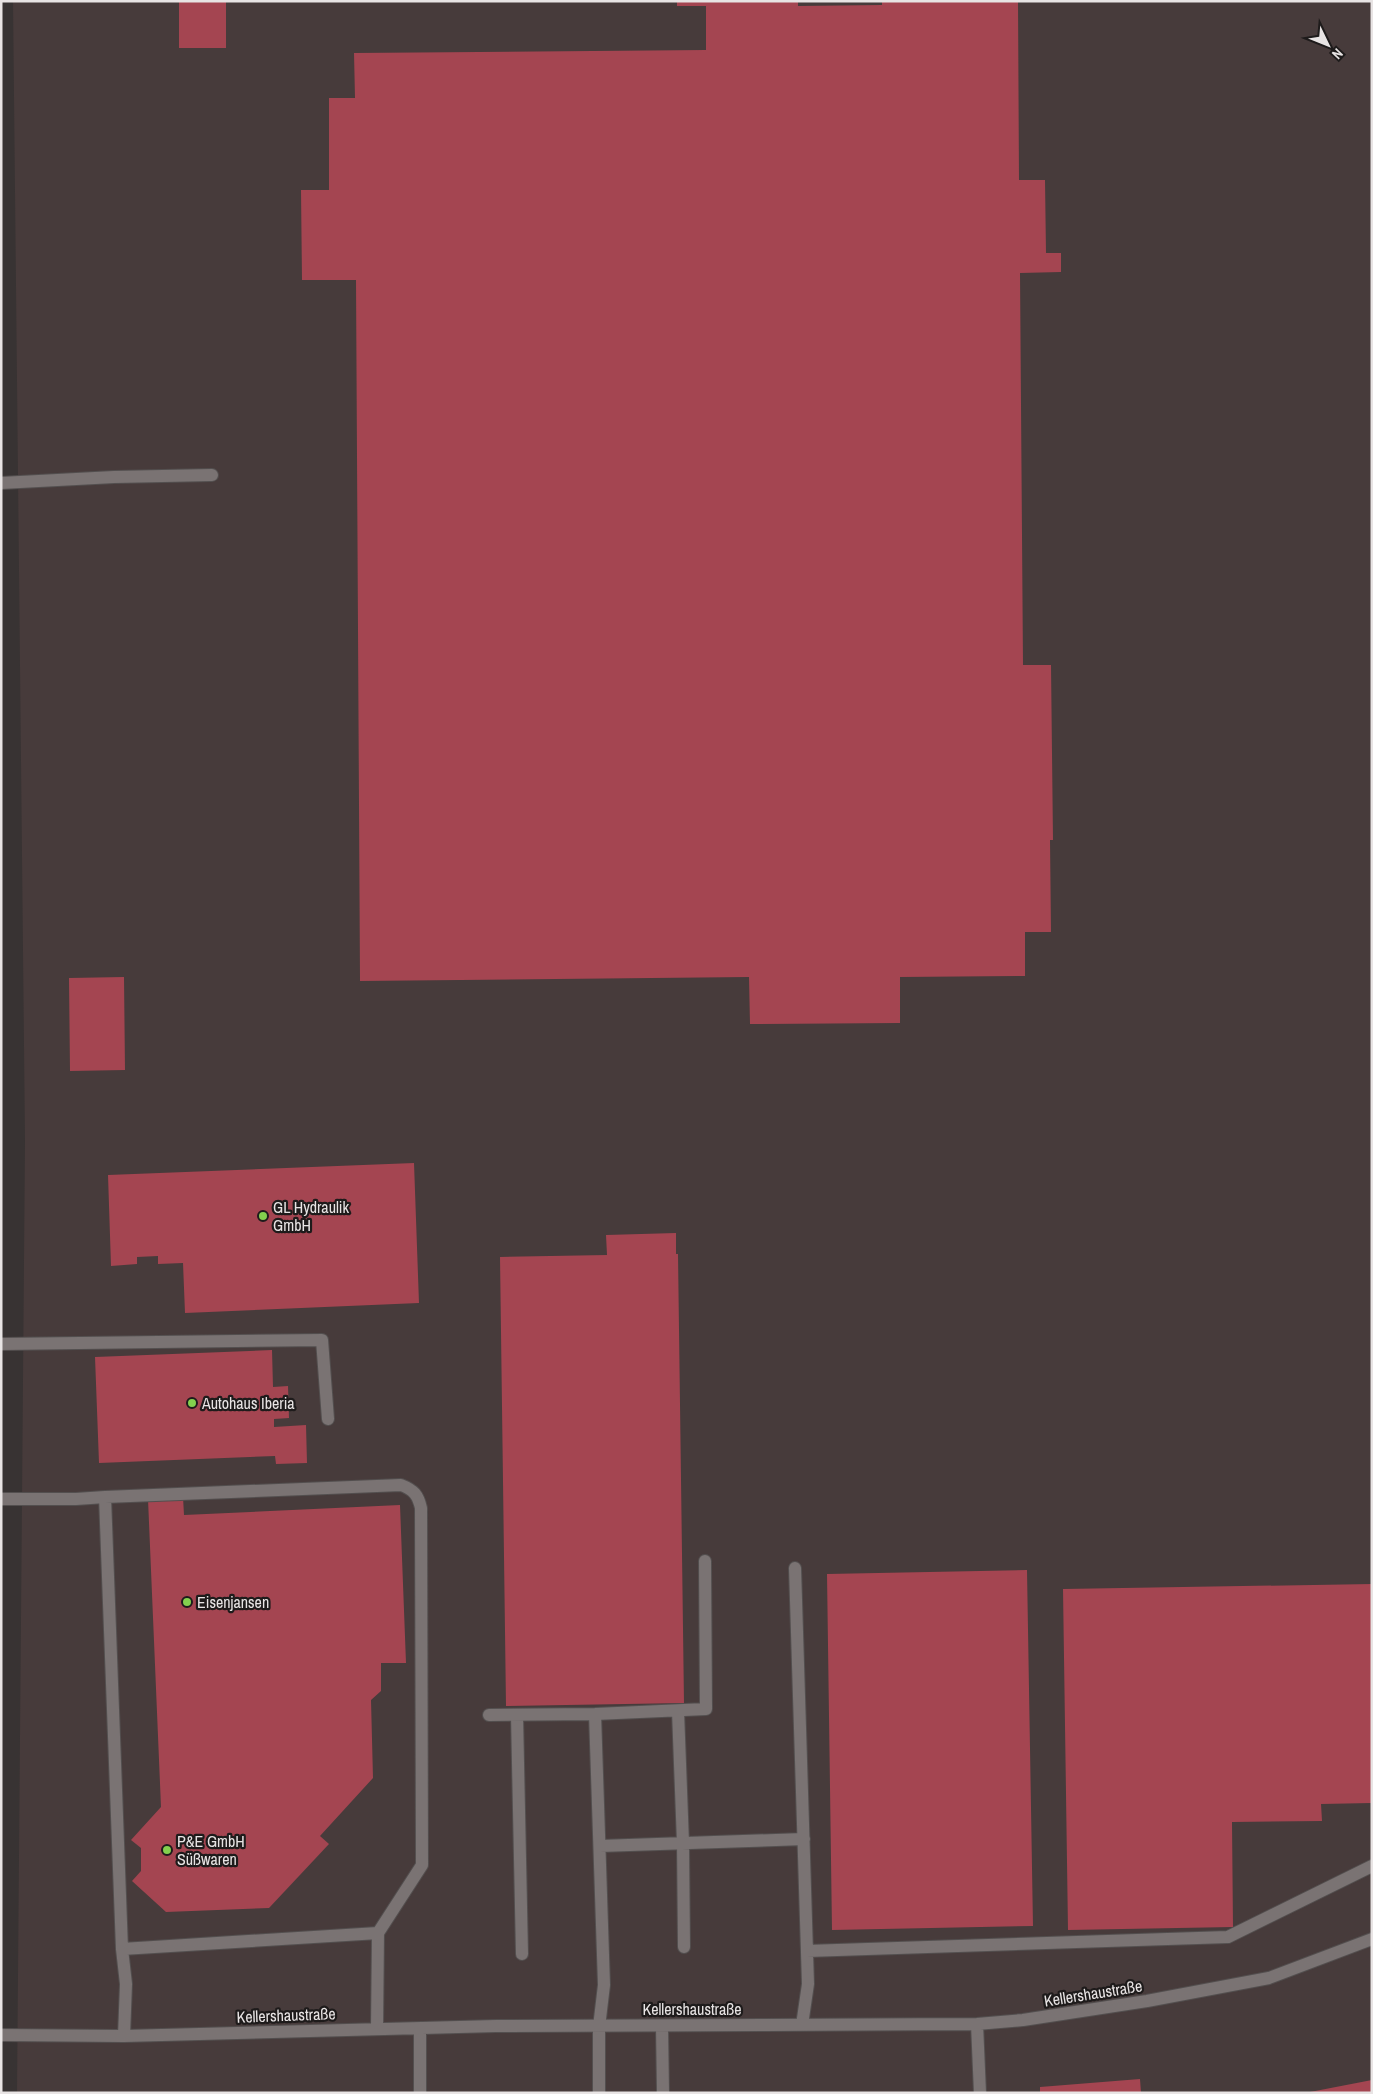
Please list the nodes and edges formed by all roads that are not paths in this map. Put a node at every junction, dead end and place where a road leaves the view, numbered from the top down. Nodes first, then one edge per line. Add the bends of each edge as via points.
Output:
1 (212, 474) dead end
2 (1, 483) edge
3 (1, 1344) edge
4 (328, 1419) dead end
5 (105, 1497) junction
6 (1, 1500) edge
7 (705, 1561) dead end
8 (795, 1568) dead end
9 (678, 1711) junction
10 (595, 1714) junction
11 (489, 1715) dead end
12 (517, 1715) junction
13 (804, 1839) junction
14 (683, 1843) junction
15 (600, 1846) junction
16 (1372, 1866) edge
17 (378, 1933) junction
18 (1372, 1939) edge
19 (684, 1947) dead end
20 (122, 1949) junction
21 (807, 1951) junction
22 (522, 1954) dead end
23 (977, 2024) junction
24 (802, 2025) junction
25 (662, 2026) junction
26 (599, 2027) junction
27 (377, 2029) junction
28 (420, 2029) junction
29 (1, 2036) edge
30 (124, 2036) junction
31 (420, 2093) edge
32 (600, 2093) edge
33 (663, 2093) edge
34 (980, 2093) edge

1 - 2 street
3 - 4 street via 322,1340
5 - 6 street
5 - 17 street via 402,1485 418,1496 421,1508 422,1865
5 - 20 street
7 - 9 street via 706,1710
8 - 13 street
9 - 10 street
9 - 14 street
10 - 12 street
10 - 15 street
11 - 12 street
12 - 22 street
13 - 14 street
13 - 21 street
14 - 15 street
14 - 19 street
15 - 26 street via 604,1985
16 - 21 street via 1228,1936
17 - 20 street
17 - 27 street
18 - 23 street, Kellershaustraße via 1269,1978 1138,2002
20 - 30 street via 126,1984
21 - 24 street via 808,1984
23 - 24 street, Kellershaustraße
23 - 34 street
24 - 25 street, Kellershaustraße
25 - 26 street, Kellershaustraße
25 - 33 street
26 - 28 street, Kellershaustraße
26 - 32 street
27 - 28 street, Kellershaustraße
27 - 30 street, Kellershaustraße
28 - 31 street
29 - 30 street, Kellershaustraße

